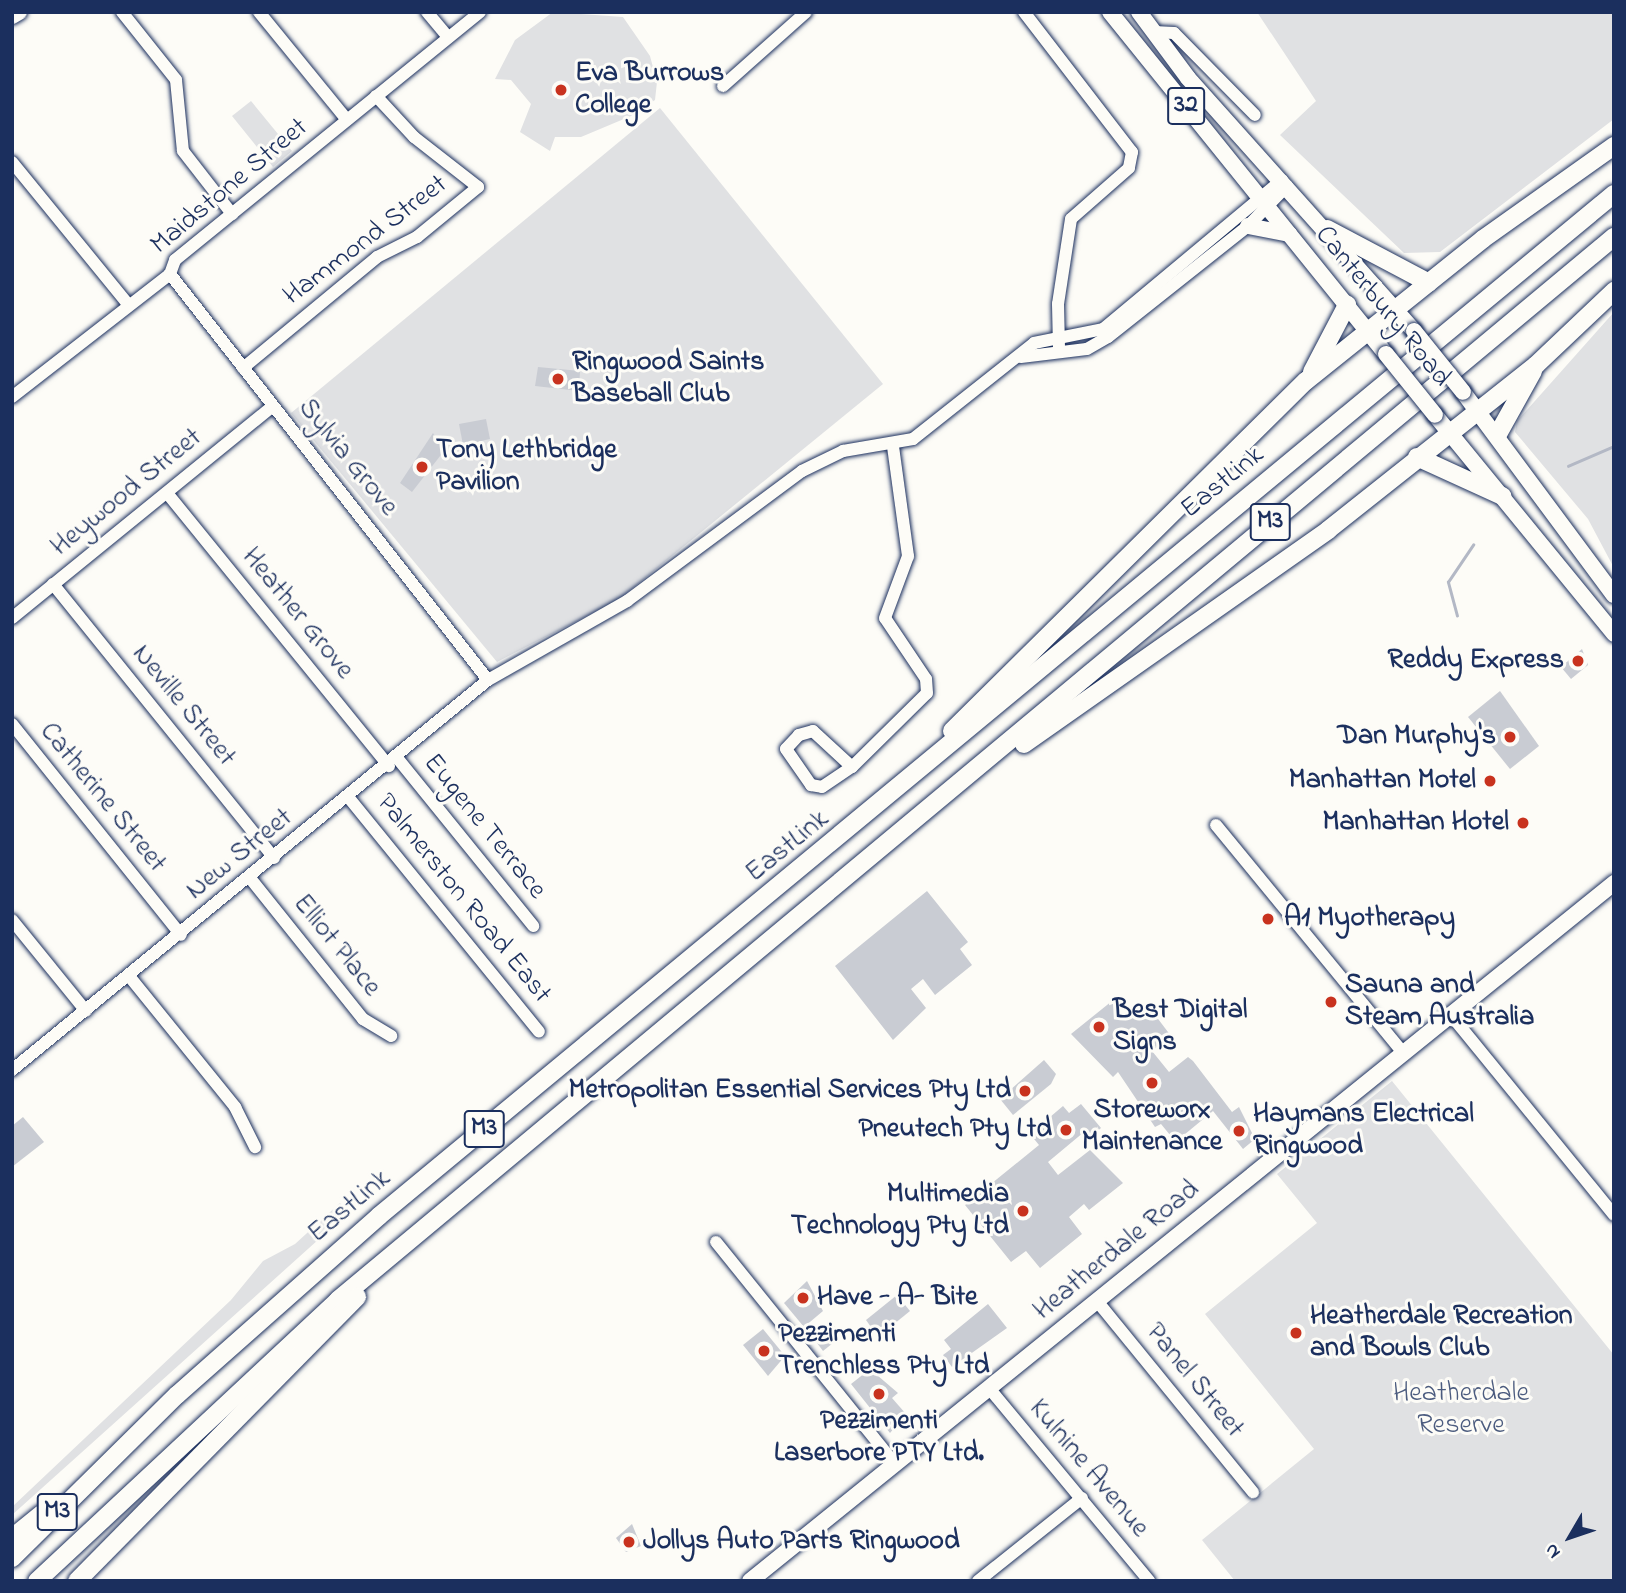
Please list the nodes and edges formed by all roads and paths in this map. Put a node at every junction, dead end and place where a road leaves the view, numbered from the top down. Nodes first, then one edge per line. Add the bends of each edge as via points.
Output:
1 (19, 12) edge
2 (122, 12) edge
3 (259, 12) edge
4 (427, 12) edge
5 (480, 12) edge
6 (806, 12) edge
7 (1024, 12) edge
8 (1110, 12) edge
9 (1139, 12) edge
10 (12, 16) edge
11 (1154, 32) junction
12 (447, 37) junction
13 (723, 86) dead end
14 (376, 96) junction
15 (1255, 114) dead end
16 (347, 120) junction
17 (1614, 146) edge
18 (12, 162) edge
19 (1285, 183) junction
20 (1614, 194) edge
21 (1265, 203) junction
22 (232, 214) junction
23 (1248, 226) junction
24 (1327, 229) junction
25 (1289, 234) junction
26 (1614, 237) edge
27 (170, 274) junction
28 (1429, 283) junction
29 (1614, 291) edge
30 (127, 303) junction
31 (1347, 305) junction
32 (1396, 309) junction
33 (1368, 332) junction
34 (1060, 344) junction
35 (1536, 365) junction
36 (243, 368) junction
37 (1306, 381) junction
38 (12, 397) edge
39 (273, 406) junction
40 (1476, 407) junction
41 (1448, 431) junction
42 (1498, 434) junction
43 (893, 446) junction
44 (1417, 457) junction
45 (167, 493) junction
46 (1502, 496) junction
47 (53, 584) junction
48 (1614, 594) edge
49 (12, 618) edge
50 (1614, 634) edge
51 (487, 676) junction
52 (12, 724) edge
53 (393, 762) junction
54 (852, 766) junction
55 (349, 798) junction
56 (880, 806) junction
57 (929, 810) junction
58 (1216, 825) dead end
59 (274, 858) junction
60 (250, 878) junction
61 (1612, 888) edge
62 (12, 920) edge
63 (533, 926) dead end
64 (181, 935) junction
65 (130, 976) junction
66 (86, 1011) junction
67 (1451, 1015) junction
68 (539, 1032) dead end
69 (391, 1035) dead end
70 (1403, 1054) junction
71 (12, 1070) edge
72 (255, 1147) dead end
73 (1614, 1215) edge
74 (418, 1234) junction
75 (716, 1242) dead end
76 (1097, 1301) junction
77 (989, 1388) junction
78 (895, 1464) junction
79 (102, 1466) junction
80 (1253, 1492) dead end
81 (1082, 1498) junction
82 (12, 1538) edge
83 (111, 1548) junction
84 (12, 1558) edge
85 (37, 1581) edge
86 (77, 1581) edge
87 (83, 1581) edge
88 (751, 1581) edge
89 (978, 1581) edge
90 (1149, 1581) edge

1 - 10 main road
2 - 22 street via 176,80 183,151
3 - 16 street
4 - 12 street
5 - 12 street, Maidstone Street
6 - 13 street
7 - 34 street via 1128,139 1132,152 1129,167 1071,219
8 - 21 main road, Canterbury Road / 32
9 - 11 main road, Canterbury Road / 32
11 - 15 street via 1174,33
11 - 19 main road, Canterbury Road / 32
12 - 14 street, Maidstone Street
14 - 16 street, Maidstone Street
14 - 36 street, Hammond Street via 414,137 478,187 417,237 377,257
16 - 22 street, Maidstone Street
17 - 28 highway
18 - 30 street
19 - 21 street
19 - 24 main road, Canterbury Road / 32
20 - 56 highway, EastLink / M3
21 - 23 street
21 - 25 main road, Canterbury Road / 32
21 - 34 street via 1103,328
22 - 27 street, Maidstone Street via 175,260
23 - 25 main road
23 - 34 street via 1108,337 1087,349
24 - 28 highway
24 - 32 main road, Canterbury Road / 32
25 - 31 main road, Canterbury Road / 32
26 - 57 highway, M3
27 - 30 street, Maidstone Street
27 - 36 street, Sylvia Grove
28 - 32 highway
29 - 35 highway
30 - 38 street, Maidstone Street
31 - 33 main road, Canterbury Road / 32
31 - 37 highway
32 - 33 highway
32 - 40 main road, Canterbury Road / 32, bridge
33 - 37 highway
33 - 41 main road, Canterbury Road / 32, bridge
34 - 43 street via 1011,361 930,428
35 - 40 highway
35 - 42 highway
36 - 39 street, Sylvia Grove
37 - 56 highway via 1055,624
39 - 45 street, Heywood Street
39 - 51 street, Sylvia Grove
40 - 41 highway
40 - 42 main road, Canterbury Road / 32
41 - 44 highway
41 - 46 main road, Canterbury Road / 32
42 - 48 main road, Canterbury Road / 32
43 - 51 street, New Street via 843,451 802,471 627,601
43 - 54 street via 908,556 885,618 926,679 927,693
44 - 46 highway
44 - 57 highway via 1248,590
45 - 47 street, Heywood Street
45 - 53 street, Heather Grove
46 - 50 main road, Canterbury Road / 32
47 - 49 street, Heywood Street
47 - 59 street, Neville Street
51 - 53 street, New Street
52 - 64 street, Catherine Street
53 - 55 street, New Street
53 - 63 street, Eugene Terrace
54 - 54 street via 813,731 799,735 786,749 811,785 822,787
55 - 59 street, New Street
55 - 68 street, Palmerston Road East
56 - 79 highway, EastLink / M3 via 388,1208
57 - 74 highway, M3
58 - 70 street
59 - 60 street, New Street
60 - 64 street, New Street
60 - 69 street, Elliot Place via 363,1019
61 - 67 main road, Heatherdale Road
62 - 66 street
64 - 65 street, New Street
65 - 66 street, New Street
65 - 72 street via 235,1107
66 - 71 street, New Street
67 - 70 main road, Heatherdale Road
67 - 73 street
70 - 76 main road, Heatherdale Road
74 - 83 highway
74 - 85 highway, M3 via 247,1379
75 - 78 street
76 - 77 main road, Heatherdale Road
76 - 80 street, Panel Street
77 - 78 main road, Heatherdale Road
77 - 81 street, Kulnine Avenue
78 - 88 main road, Heatherdale Road
79 - 82 highway
79 - 84 highway, EastLink / M3
81 - 89 street
81 - 90 street, Kulnine Avenue
83 - 86 highway
83 - 87 highway

